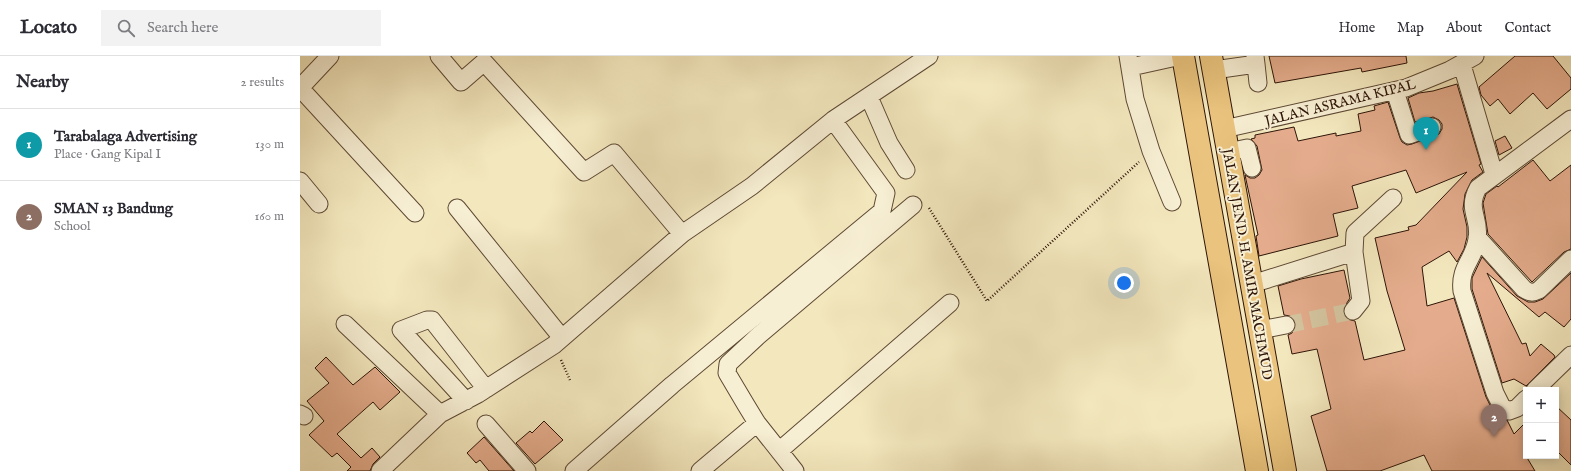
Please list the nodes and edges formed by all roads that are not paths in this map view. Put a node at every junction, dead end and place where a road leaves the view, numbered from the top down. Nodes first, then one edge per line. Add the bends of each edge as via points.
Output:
1 (330, 56) edge
2 (439, 56) edge
3 (929, 56) edge
4 (1182, 56) edge
5 (1255, 60) edge
6 (1466, 60) edge
7 (1129, 62) edge
8 (1212, 63) edge
9 (1258, 83) dead end
10 (300, 88) edge
11 (1395, 91) junction
12 (869, 97) junction
13 (1571, 119) edge
14 (833, 120) junction
15 (1432, 128) dead end
16 (1224, 129) junction
17 (1228, 152) junction
18 (1252, 168) dead end
19 (906, 170) dead end
20 (1494, 174) junction
21 (300, 181) edge
22 (1393, 198) dead end
23 (1172, 202) dead end
24 (319, 204) dead end
25 (920, 204) road end
26 (457, 208) dead end
27 (415, 213) dead end
28 (682, 234) junction
29 (1477, 238) junction
30 (1354, 252) junction
31 (1571, 259) edge
32 (1252, 284) junction
33 (1225, 289) junction
34 (950, 303) dead end
35 (1353, 311) dead end
36 (345, 324) dead end
37 (1286, 325) tunnel mouth
38 (1260, 330) junction
39 (1233, 336) junction
40 (558, 341) junction
41 (1571, 355) edge
42 (1538, 387) edge
43 (486, 389) junction
44 (466, 400) junction
45 (1523, 402) edge
46 (440, 414) junction
47 (757, 423) junction
48 (486, 424) dead end
49 (779, 451) junction
50 (380, 471) edge
51 (527, 471) edge
52 (574, 471) edge
53 (700, 471) edge
54 (794, 471) edge
55 (1258, 471) edge
56 (1286, 471) edge

1 - 10 street
2 - 28 street via 461,82 484,62 584,172 614,153
3 - 12 street
4 - 7 street
4 - 33 highway, JALAN JEND. H. AMIR MACHMUD
5 - 8 street
5 - 9 street
6 - 11 street, JALAN ASRAMA KIPAL
6 - 20 street
7 - 23 street via 1135,99 1151,151
8 - 16 highway, JALAN JEND. H. AMIR MACHMUD
10 - 27 street
11 - 15 street via 1409,135
11 - 16 street, JALAN ASRAMA KIPAL
12 - 14 street
12 - 19 street via 889,143
13 - 20 street
14 - 28 street via 752,186
14 - 52 street via 886,193 882,211
16 - 17 highway, JALAN JEND. H. AMIR MACHMUD
17 - 18 street via 1247,148
17 - 32 highway, JALAN JEND. H. AMIR MACHMUD
20 - 29 street via 1474,195 1472,205
21 - 24 street
22 - 30 street via 1356,233
25 - 47 street via 764,331 728,364 727,373
26 - 40 street
28 - 40 street
29 - 31 street via 1524,289 1530,292 1539,290
29 - 45 street via 1475,249 1463,271 1461,281 1464,298 1494,393 1502,407 1509,411
30 - 32 street
30 - 35 street via 1361,301
32 - 33 highway
32 - 38 highway, JALAN JEND. H. AMIR MACHMUD
33 - 39 highway, JALAN JEND. H. AMIR MACHMUD
34 - 49 street
36 - 46 street
37 - 38 street
38 - 39 highway
38 - 56 highway, JALAN JEND. H. AMIR MACHMUD
39 - 55 highway, JALAN JEND. H. AMIR MACHMUD
40 - 43 street
41 - 42 street
43 - 44 street
43 - 44 street via 432,320 401,330
44 - 46 street
46 - 50 street
47 - 49 street
47 - 53 street
48 - 51 street
49 - 54 street

